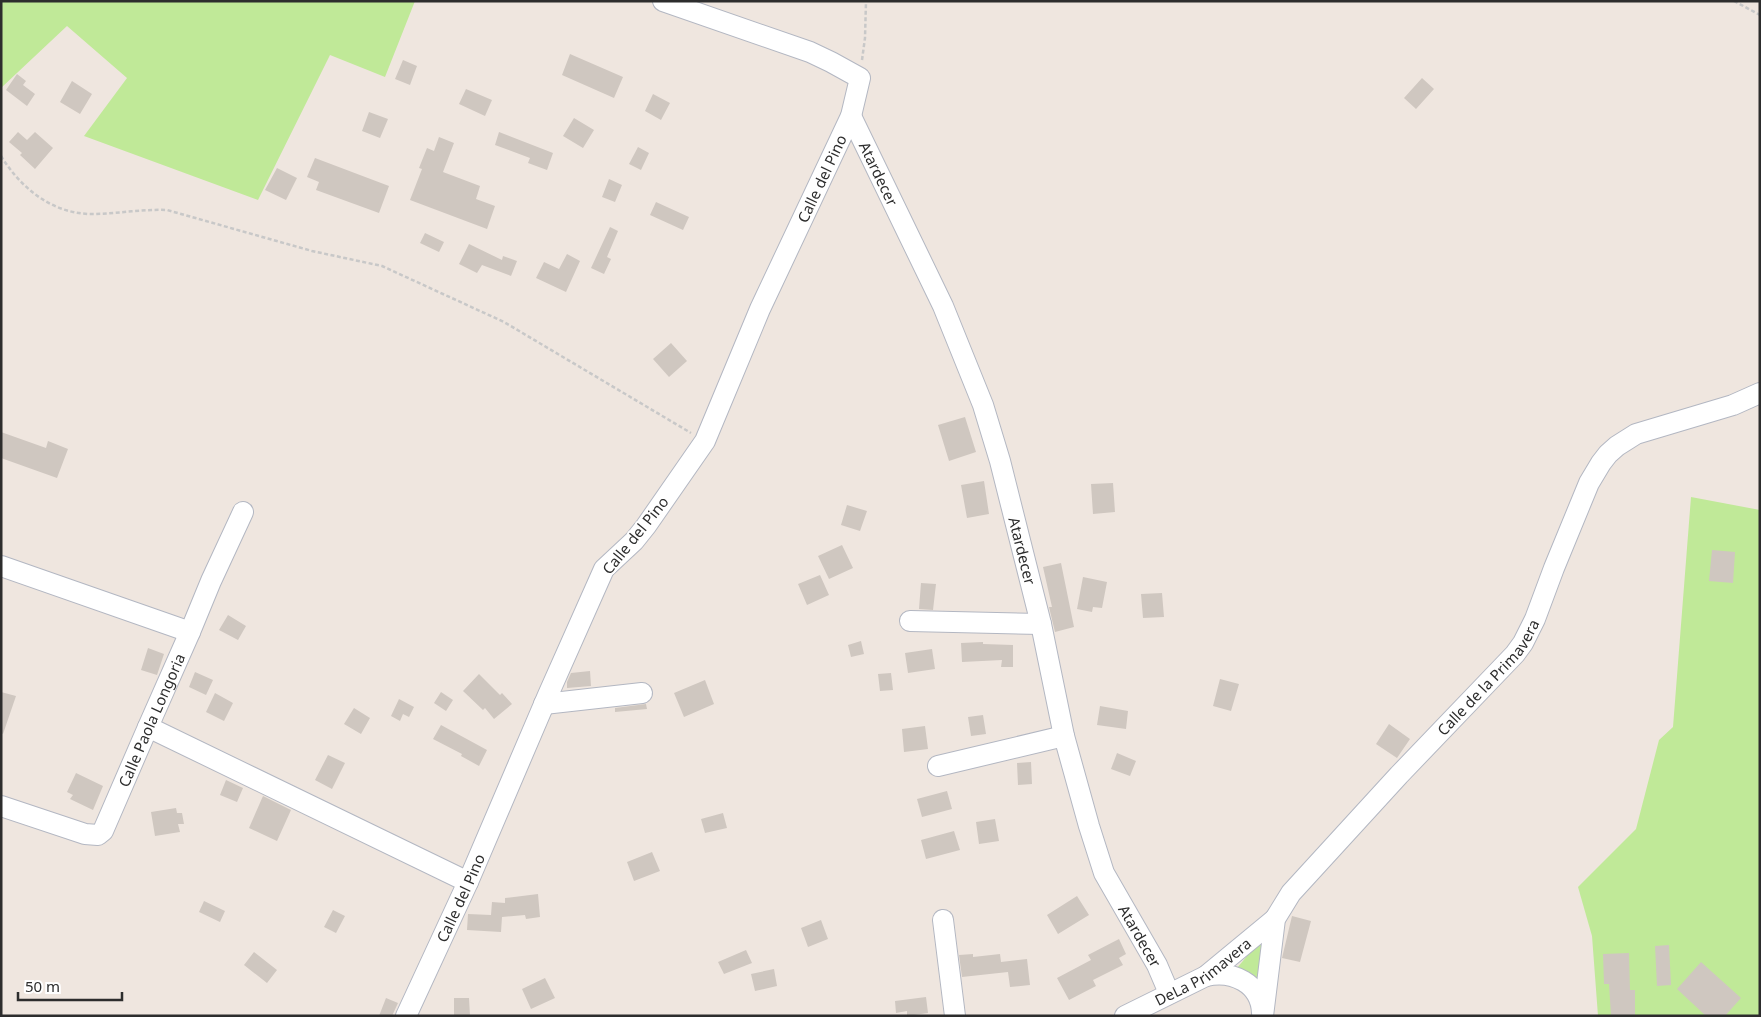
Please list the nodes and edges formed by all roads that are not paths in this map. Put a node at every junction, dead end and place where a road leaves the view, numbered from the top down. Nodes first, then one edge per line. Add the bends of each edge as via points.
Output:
1 (663, 1) edge
2 (850, 116) junction
3 (1760, 393) edge
4 (243, 512) dead end
5 (1, 566) edge
6 (910, 621) dead end
7 (1040, 624) junction
8 (190, 632) junction
9 (642, 693) dead end
10 (544, 704) junction
11 (148, 727) junction
12 (1064, 736) junction
13 (938, 766) dead end
14 (1, 806) edge
15 (468, 882) junction
16 (1276, 919) junction
17 (943, 920) dead end
18 (1206, 976) junction
19 (1169, 993) junction
20 (406, 1016) edge
21 (955, 1016) edge
22 (1126, 1016) edge
23 (1262, 1016) edge

1 - 2 street via 810,52 860,78
2 - 7 street, Atardecer via 943,306 983,405
2 - 10 street, Calle del Pino via 760,308 705,441 646,526 604,569
3 - 16 street, Calle de la Primavera via 1733,405 1636,434 1608,454 1589,483 1532,625 1515,654 1303,879
4 - 8 street, Calle Paola Longoria
5 - 8 street
6 - 7 street
7 - 12 street, Atardecer
8 - 11 street, Calle Paola Longoria
9 - 10 street
10 - 15 street, Calle del Pino
11 - 14 street, Calle Paola Longoria via 107,825 98,835 85,834
11 - 15 street
12 - 13 street
12 - 19 street, Atardecer via 1104,873 1157,965
15 - 20 street, Calle del Pino
16 - 18 street, DeLa Primavera
16 - 23 street, Calle de la Primavera
17 - 21 street
18 - 19 street, DeLa Primavera
18 - 23 street via 1224,974 1249,984 1260,997
19 - 22 street, DeLa Primavera

